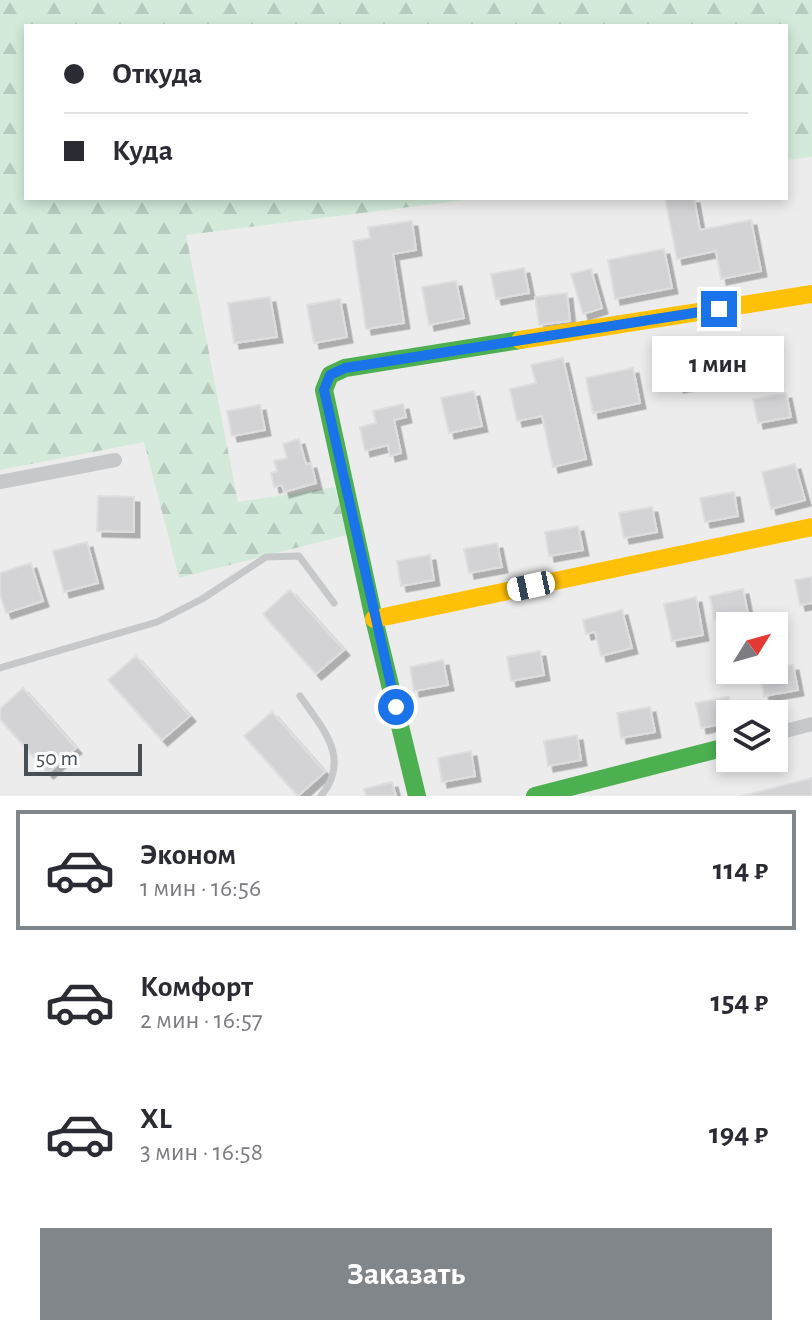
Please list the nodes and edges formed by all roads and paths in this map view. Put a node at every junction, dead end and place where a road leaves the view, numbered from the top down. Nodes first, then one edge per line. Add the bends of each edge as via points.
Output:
1 (812, 294) edge
2 (115, 460) dead end
3 (0, 482) edge
4 (812, 527) edge
5 (334, 603) dead end
6 (374, 619) junction
7 (0, 668) edge
8 (300, 696) dead end
9 (812, 724) edge
10 (788, 730) edge
11 (716, 750) edge
12 (321, 796) edge
13 (417, 796) edge
14 (535, 796) edge

1 - 6 street via 345,368 330,375 324,390
2 - 3 street
4 - 6 street
5 - 7 lane via 299,556 266,557 157,622
6 - 13 street
8 - 12 lane via 332,743 335,766
9 - 10 street
11 - 14 street

